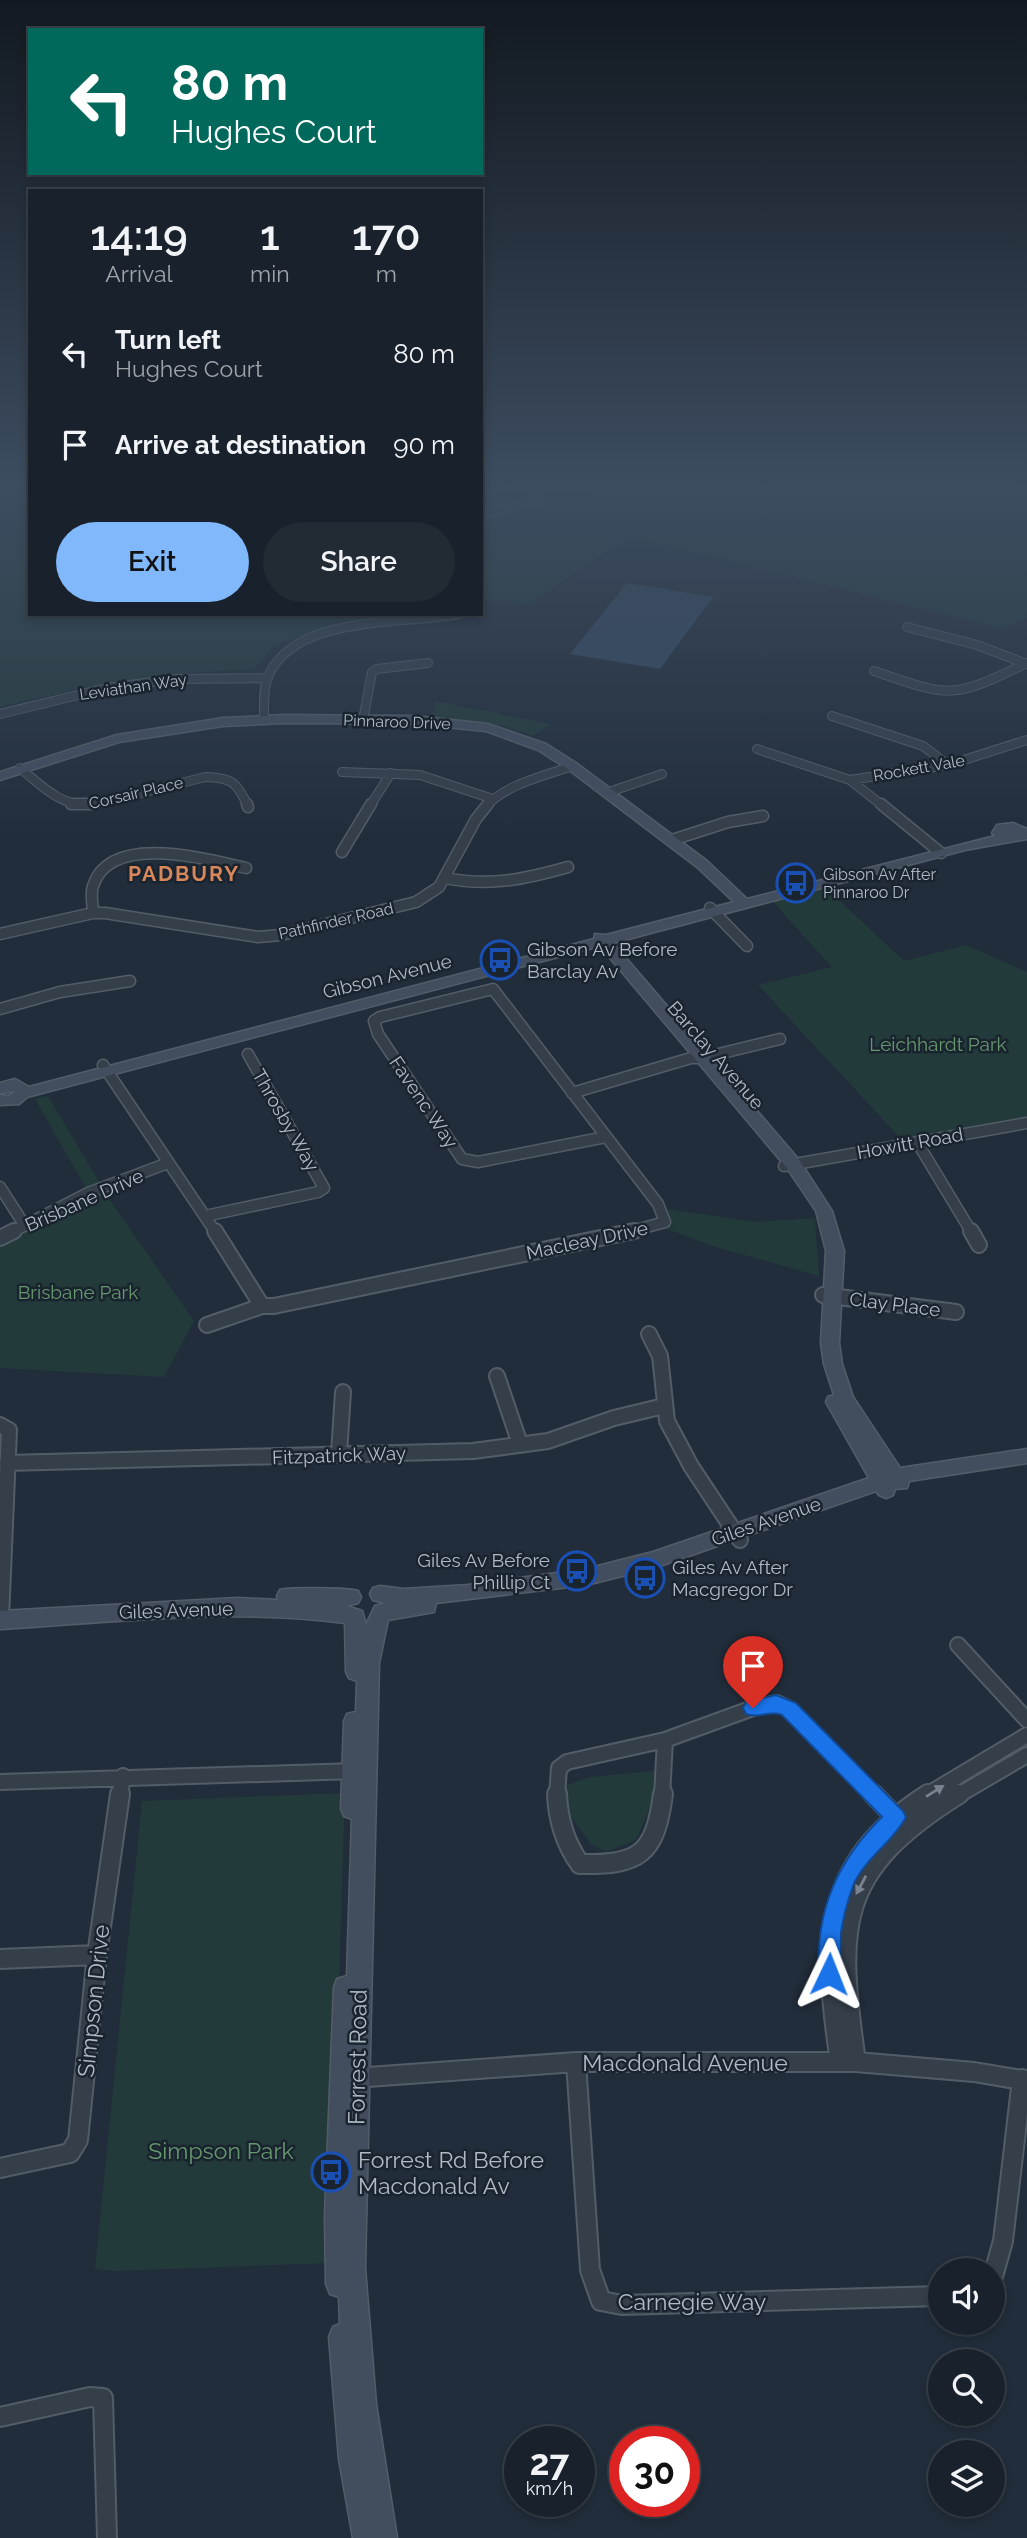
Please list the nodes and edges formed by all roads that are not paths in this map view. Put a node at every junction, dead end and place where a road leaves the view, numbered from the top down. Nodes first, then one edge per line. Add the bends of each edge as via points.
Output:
1 (442, 616) edge
2 (907, 627) dead end
3 (428, 663) dead end
4 (1027, 664) edge
5 (874, 671) dead end
6 (268, 678) junction
7 (0, 714) edge
8 (832, 716) dead end
9 (264, 719) junction
10 (363, 720) junction
11 (1027, 740) edge
12 (757, 749) dead end
13 (948, 765) junction
14 (572, 766) junction
15 (20, 768) junction
16 (342, 772) dead end
17 (391, 773) junction
18 (662, 774) dead end
19 (0, 776) edge
20 (850, 780) junction
21 (606, 793) junction
22 (493, 799) junction
23 (248, 807) dead end
24 (763, 816) dead end
25 (1019, 835) edge
26 (672, 840) junction
27 (939, 851) junction
28 (342, 852) dead end
29 (568, 867) dead end
30 (246, 868) dead end
31 (444, 878) junction
32 (742, 902) junction
33 (712, 910) junction
34 (93, 913) junction
35 (0, 934) edge
36 (596, 941) junction
37 (747, 946) dead end
38 (130, 981) dead end
39 (488, 988) joint
40 (0, 1009) edge
41 (780, 1039) dead end
42 (248, 1054) dead end
43 (697, 1058) junction
44 (105, 1069) junction
45 (6, 1091) edge
46 (572, 1093) junction
47 (1027, 1123) edge
48 (606, 1137) junction
49 (917, 1142) junction
50 (168, 1164) junction
51 (788, 1165) junction
52 (0, 1187) edge
53 (205, 1216) junction
54 (25, 1226) junction
55 (0, 1238) edge
56 (979, 1245) dead end
57 (829, 1296) junction
58 (262, 1306) junction
59 (956, 1312) dead end
60 (207, 1325) dead end
61 (649, 1334) dead end
62 (497, 1376) dead end
63 (343, 1392) dead end
64 (664, 1406) junction
65 (0, 1425) edge
66 (520, 1444) junction
67 (339, 1454) junction
68 (1027, 1456) edge
69 (7, 1463) junction
70 (1027, 1465) edge
71 (891, 1483) junction
72 (737, 1536) junction
73 (366, 1609) junction
74 (0, 1614) edge
75 (958, 1645) dead end
76 (1027, 1720) edge
77 (1027, 1735) edge
78 (665, 1740) junction
79 (1027, 1755) edge
80 (359, 1771) junction
81 (123, 1776) junction
82 (0, 1782) edge
83 (901, 1823) junction
84 (97, 1955) junction
85 (0, 1959) edge
86 (576, 2062) junction
87 (848, 2062) junction
88 (350, 2078) junction
89 (1024, 2080) edge
90 (0, 2168) edge
91 (998, 2258) edge
92 (928, 2296) edge
93 (0, 2417) edge
94 (107, 2538) edge
95 (368, 2538) edge
96 (382, 2538) edge

1 - 6 street via 335,629 291,649
2 - 4 street
3 - 10 street via 372,672
4 - 5 street via 954,692 938,692
6 - 7 street, Leviathan Way via 174,679 107,688
6 - 9 street
8 - 13 street via 923,746
9 - 10 street, Pinnaroo Drive
9 - 15 street, Pinnaroo Drive via 117,739
10 - 14 street, Pinnaroo Drive via 440,721 488,728 542,747
11 - 13 street, Rockett Vale
12 - 20 street
13 - 20 street, Rockett Vale
14 - 21 street, Pinnaroo Drive
14 - 22 street, Pathfinder Road
15 - 19 street, Pinnaroo Drive
15 - 23 street, Corsair Place via 76,806 180,782 223,778 237,785
16 - 17 street
17 - 22 street via 437,779
17 - 28 street
18 - 21 street
20 - 27 street
21 - 26 street, Pinnaroo Drive
22 - 31 street, Pathfinder Road via 476,819
24 - 26 street
25 - 27 street, Gibson Avenue
26 - 32 street, Pinnaroo Drive
27 - 32 street, Gibson Avenue
29 - 31 street via 503,883 470,884
30 - 34 street via 163,853 132,855 100,873 93,886
31 - 34 street, Pathfinder Road via 439,887 416,902 281,935 230,934
32 - 33 street, Gibson Avenue
33 - 36 street, Gibson Avenue
33 - 37 street
34 - 35 street, Pathfinder Road
36 - 43 street, Barclay Avenue
36 - 44 street, Gibson Avenue
38 - 40 street via 60,992
39 - 46 street, Macleay Drive
39 - 48 street, Favenc Way via 374,1021 378,1034 462,1159 478,1162
41 - 43 street
42 - 53 street, Throsby Way via 324,1188
43 - 46 street
43 - 51 street, Barclay Avenue
44 - 45 street, Gibson Avenue
44 - 50 street
46 - 48 street, Macleay Drive
47 - 49 street, Howitt Road
48 - 58 street, Macleay Drive via 660,1208 665,1222
49 - 51 street, Howitt Road
49 - 56 street
50 - 53 street
50 - 54 street, Brisbane Drive via 88,1193
51 - 57 street, Barclay Avenue via 818,1225
52 - 54 street
53 - 58 street
54 - 55 street, Brisbane Drive
57 - 59 street, Clay Place
57 - 71 street, Barclay Avenue via 819,1338 822,1364 842,1418
58 - 60 street, Macleay Drive
61 - 64 street via 660,1356
62 - 66 street
63 - 67 street
64 - 66 street, Fitzpatrick Way via 548,1441
64 - 72 street via 676,1440
65 - 69 street via 9,1430
66 - 67 street, Fitzpatrick Way via 473,1451
67 - 69 street, Fitzpatrick Way
68 - 71 street, Giles Avenue via 976,1462
69 - 74 street
70 - 71 street, Giles Avenue
71 - 72 street, Giles Avenue
72 - 73 street, Giles Avenue via 625,1579 586,1588 514,1600
73 - 74 street, Giles Avenue via 237,1607
73 - 80 street, Forrest Road via 357,1661
75 - 76 street
83 -> 77 street
78 - 78 street via 666,1772 647,1849 632,1860 580,1864 559,1820 559,1768 568,1762
78 - 83 street via 776,1703 789,1709
79 - 83 street
80 - 81 street
80 - 88 street, Forrest Road
81 - 82 street
81 - 84 street, Simpson Drive
83 - 87 street via 872,1865 849,1915 845,1971
84 - 85 street
84 - 90 street, Simpson Drive via 78,2140 70,2153
86 - 87 street, Macdonald Avenue
86 - 88 street, Macdonald Avenue
86 - 92 street, Carnegie Way via 590,2270 601,2301 622,2305
87 - 89 street, Macdonald Avenue via 961,2070
88 - 95 street, Forrest Road via 338,2216 341,2309 354,2459
88 - 96 street, Forrest Road via 354,2336
89 - 91 street
93 - 94 street via 89,2397 103,2398

